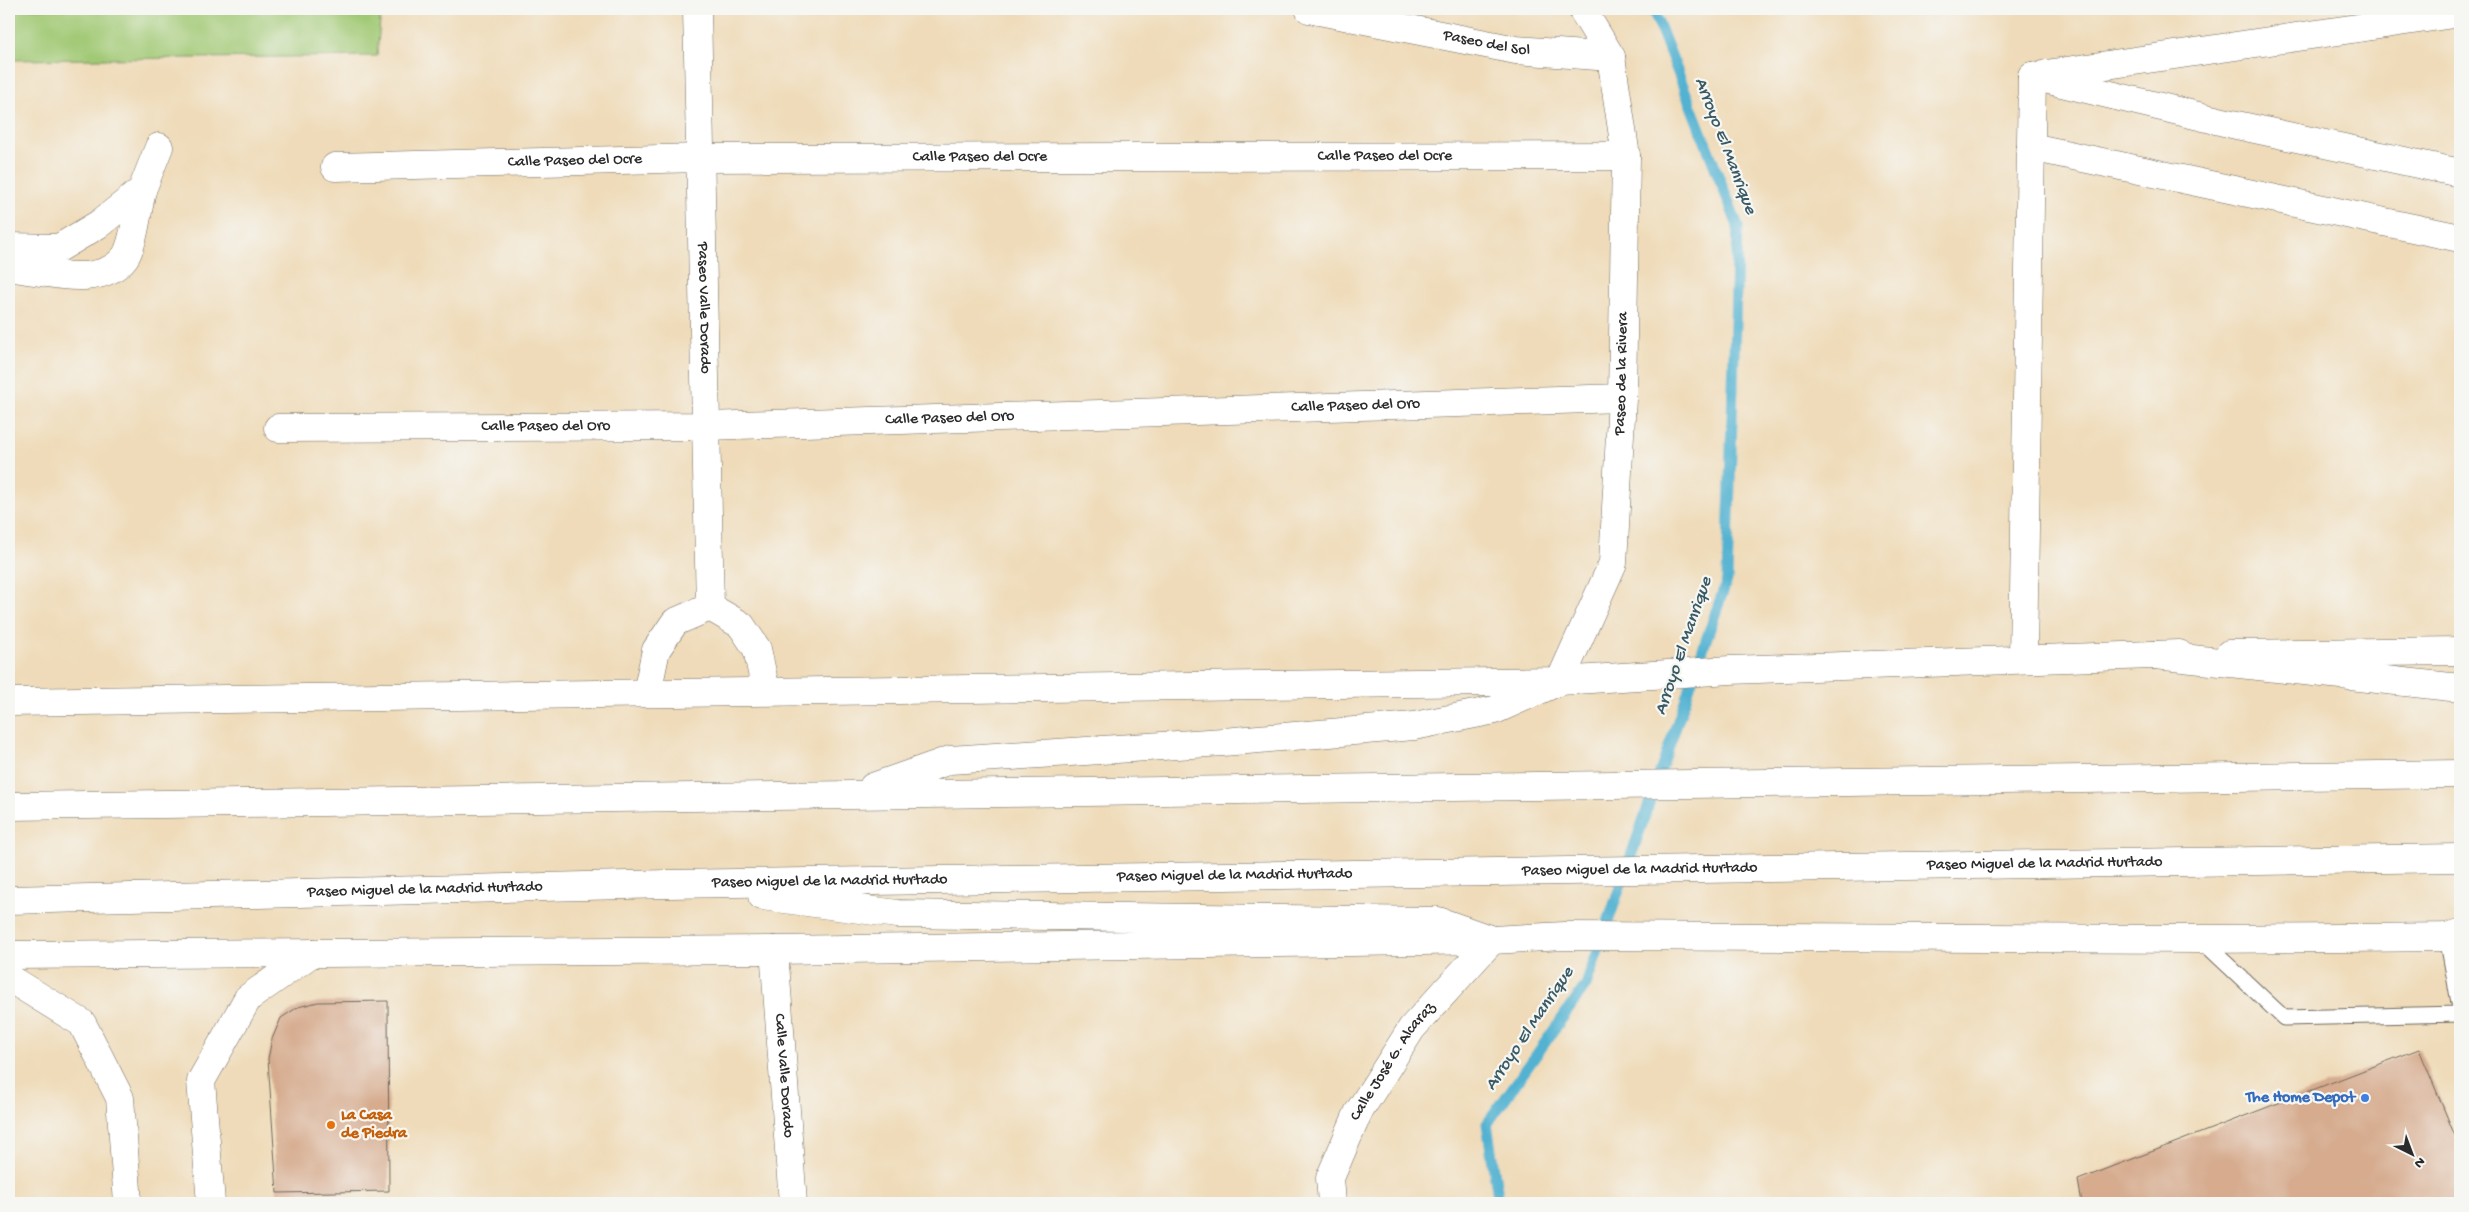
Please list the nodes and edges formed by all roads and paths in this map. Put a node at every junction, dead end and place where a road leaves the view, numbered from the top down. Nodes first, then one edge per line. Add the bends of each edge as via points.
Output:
1 (697, 9) edge
2 (1309, 9) edge
3 (1582, 9) edge
4 (2460, 13) edge
5 (1611, 57) junction
6 (2032, 76) junction
7 (159, 147) dead end
8 (2030, 147) junction
9 (1626, 156) junction
10 (700, 158) junction
11 (335, 168) dead end
12 (2460, 173) edge
13 (142, 190) junction
14 (2460, 238) edge
15 (9, 247) edge
16 (9, 263) edge
17 (1622, 398) junction
18 (707, 426) junction
19 (278, 428) dead end
20 (710, 607) junction
21 (2460, 651) edge
22 (2155, 655) junction
23 (2023, 660) junction
24 (1560, 681) junction
25 (2460, 688) edge
26 (766, 691) junction
27 (647, 693) junction
28 (9, 702) edge
29 (2460, 774) edge
30 (851, 794) junction
31 (9, 806) edge
32 (2460, 858) edge
33 (668, 884) junction
34 (9, 900) edge
35 (2456, 935) edge
36 (2200, 939) junction
37 (1492, 940) junction
38 (774, 950) junction
39 (312, 953) junction
40 (9, 955) edge
41 (9, 978) edge
42 (2460, 1008) edge
43 (2460, 1014) edge
44 (128, 1203) edge
45 (211, 1203) edge
46 (793, 1203) edge
47 (1332, 1203) edge

1 - 10 main road, Paseo Valle Dorado
2 - 5 main road, Paseo del Sol via 1516,50
3 - 5 main road
4 - 6 main road
5 - 9 main road, Paseo de la Rivera
6 - 8 main road
6 - 12 main road via 2232,124
7 - 13 main road
8 - 14 main road
8 - 23 main road
9 - 10 main road, Calle Paseo del Ocre
9 - 17 main road, Paseo de la Rivera
10 - 11 main road, Calle Paseo del Ocre
10 - 18 main road, Paseo Valle Dorado
13 - 15 main road via 99,224 59,248
13 - 16 main road via 126,256 115,267 102,273 77,276 15,268
17 - 18 main road, Calle Paseo del Oro
17 - 24 main road, Paseo de la Rivera via 1613,562
18 - 19 main road, Calle Paseo del Oro
18 - 20 main road, Paseo Valle Dorado
20 - 26 main road via 741,625 757,649
20 - 27 main road via 675,622 656,650
21 - 22 main road
22 - 23 main road
22 - 25 main road
23 - 24 main road via 1730,670
24 - 26 main road
24 - 30 main road via 1495,710 1414,726 950,760
26 - 27 main road
27 - 28 main road
29 - 30 main road
30 - 31 main road
32 - 33 main road, Paseo Miguel de la Madrid Hurtado
33 - 34 main road, Paseo Miguel de la Madrid Hurtado
33 - 37 main road via 898,914 1438,921
35 - 36 main road
35 - 42 lane
36 - 37 main road via 1564,936
36 - 43 lane via 2284,1018
37 - 38 main road
37 - 47 main road, Calle José G. Alcaraz via 1412,1028 1358,1113 1330,1178
38 - 39 main road
38 - 46 main road, Calle Valle Dorado
39 - 40 main road
39 - 45 main road via 248,998 201,1081
41 - 44 main road via 82,1023 120,1098

